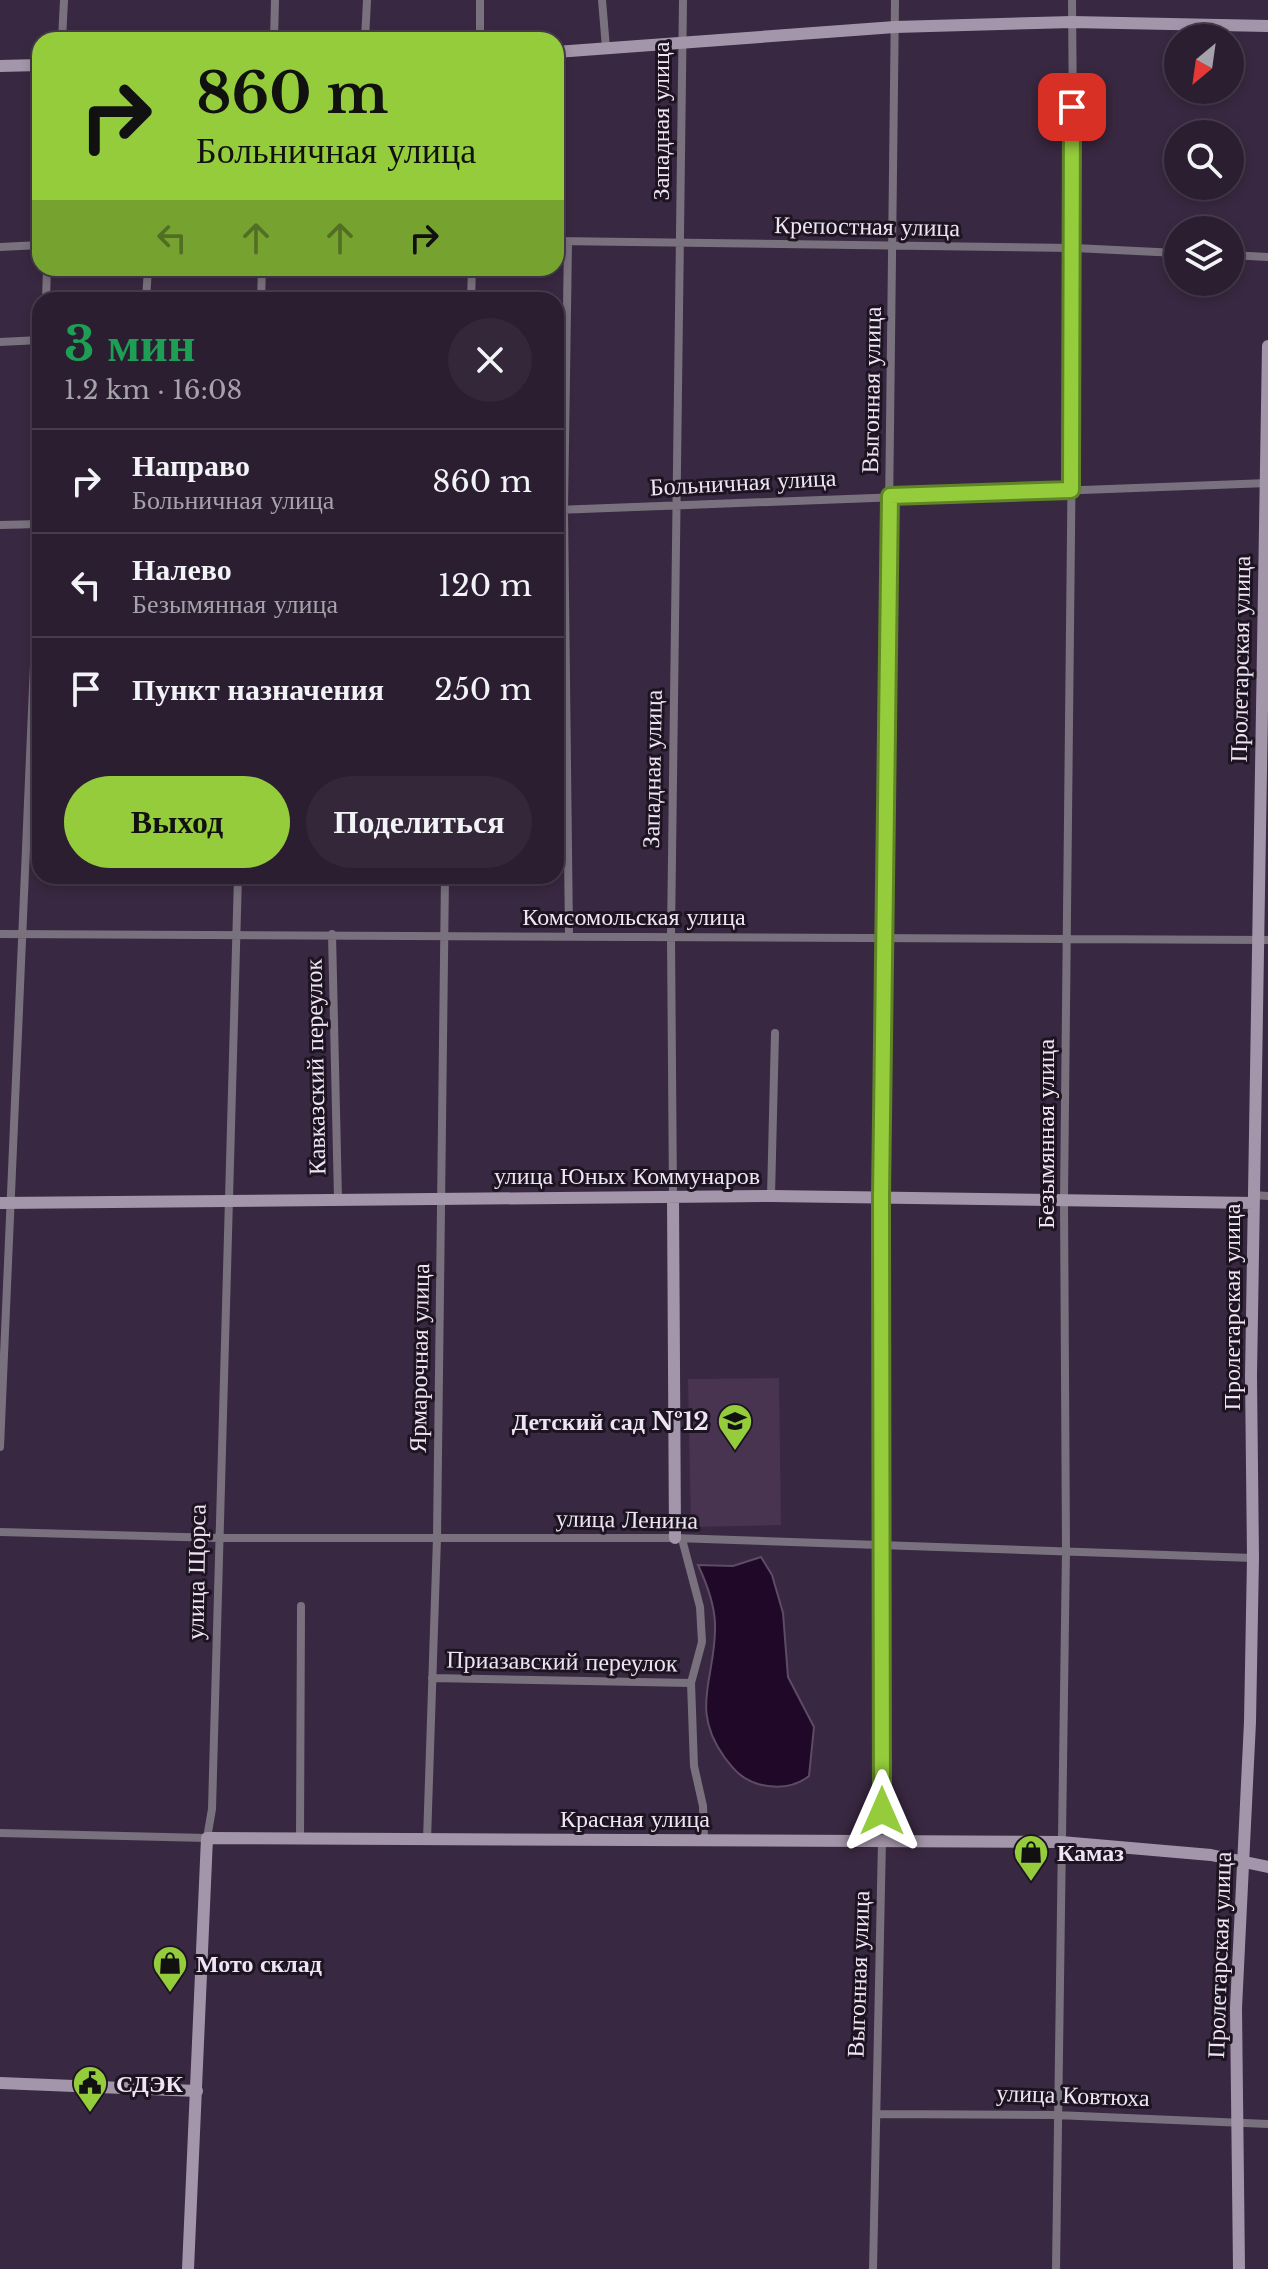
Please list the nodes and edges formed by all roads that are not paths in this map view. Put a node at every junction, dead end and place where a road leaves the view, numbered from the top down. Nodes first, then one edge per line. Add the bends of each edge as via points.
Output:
1 (64, 0) edge
2 (275, 0) edge
3 (367, 0) edge
4 (480, 0) edge
5 (602, 0) edge
6 (683, 0) edge
7 (895, 0) edge
8 (1072, 0) edge
9 (1072, 22) junction
10 (1268, 26) edge
11 (895, 27) junction
12 (62, 32) edge
13 (274, 32) edge
14 (365, 32) edge
15 (480, 32) edge
16 (683, 42) junction
17 (606, 48) junction
18 (564, 51) edge
19 (32, 65) edge
20 (0, 66) edge
21 (564, 242) edge
22 (568, 242) junction
23 (681, 243) junction
24 (32, 245) edge
25 (894, 246) junction
26 (0, 247) edge
27 (1074, 248) junction
28 (1164, 252) edge
29 (1244, 256) edge
30 (1268, 257) edge
31 (32, 340) edge
32 (0, 342) edge
33 (1268, 346) edge
34 (564, 376) edge
35 (1266, 483) edge
36 (1071, 490) junction
37 (890, 496) junction
38 (677, 506) junction
39 (564, 509) edge
40 (0, 525) edge
41 (32, 525) edge
42 (564, 698) edge
43 (1265, 703) edge
44 (32, 726) edge
45 (29, 802) junction
46 (32, 802) edge
47 (238, 884) edge
48 (445, 884) edge
49 (0, 934) edge
50 (23, 934) junction
51 (235, 934) junction
52 (332, 934) junction
53 (442, 935) junction
54 (569, 935) junction
55 (671, 935) junction
56 (1067, 938) junction
57 (885, 939) junction
58 (1263, 940) edge
59 (775, 1033) dead end
60 (771, 1196) junction
61 (881, 1196) junction
62 (1268, 1196) edge
63 (673, 1197) junction
64 (229, 1199) junction
65 (338, 1199) junction
66 (441, 1199) junction
67 (1064, 1199) junction
68 (1254, 1199) junction
69 (6, 1203) edge
70 (0, 1447) edge
71 (0, 1532) edge
72 (219, 1538) junction
73 (437, 1538) junction
74 (678, 1538) junction
75 (884, 1547) junction
76 (1066, 1550) junction
77 (1253, 1558) junction
78 (301, 1606) dead end
79 (432, 1678) junction
80 (691, 1683) junction
81 (0, 1833) edge
82 (207, 1838) junction
83 (300, 1839) junction
84 (427, 1840) junction
85 (704, 1840) junction
86 (882, 1840) junction
87 (1061, 1842) junction
88 (1243, 1859) junction
89 (1268, 1867) edge
90 (0, 2083) edge
91 (197, 2091) junction
92 (877, 2114) junction
93 (1056, 2115) junction
94 (1239, 2124) junction
95 (1268, 2124) edge
96 (188, 2269) edge
97 (873, 2269) edge
98 (1056, 2269) edge
99 (1239, 2269) edge

1 - 12 street
2 - 13 street
3 - 14 street
4 - 15 street
5 - 17 street
6 - 16 street, Западная улица
7 - 11 street, Выгонная улица
8 - 9 street, Безымянная улица
9 - 10 street
9 - 11 street
9 - 27 street, Безымянная улица
11 - 16 street
11 - 25 street, Выгонная улица
16 - 17 street
16 - 23 street, Западная улица
17 - 18 street
19 - 20 street
21 - 22 street, Крепостная улица
22 - 23 street, Крепостная улица
22 - 34 street
23 - 25 street, Крепостная улица
23 - 38 street, Западная улица
24 - 26 street
25 - 27 street, Крепостная улица
25 - 37 street, Выгонная улица
27 - 28 street, Крепостная улица
27 - 36 street, Безымянная улица
29 - 30 street
31 - 32 street
33 - 35 street, Пролетарская улица
35 - 36 street, Больничная улица
35 - 43 street, Пролетарская улица
36 - 37 street, Больничная улица
36 - 56 street, Безымянная улица
37 - 38 street, Больничная улица
37 - 57 street, Выгонная улица
38 - 39 street, Больничная улица
38 - 55 street, Западная улица
40 - 41 street
42 - 54 street
43 - 58 street, Пролетарская улица
44 - 45 street
45 - 46 street
45 - 50 street
47 - 51 street, улица Щорса
48 - 53 street, Ярмарочная улица
49 - 50 street, Комсомольская улица
50 - 51 street, Комсомольская улица
50 - 69 street
51 - 52 street, Комсомольская улица
51 - 64 street, улица Щорса
52 - 53 street, Комсомольская улица
52 - 65 street, Кавказский переулок
53 - 54 street, Комсомольская улица
53 - 66 street, Ярмарочная улица
54 - 55 street, Комсомольская улица
55 - 57 street, Комсомольская улица
55 - 63 street, Западная улица
56 - 57 street, Комсомольская улица
56 - 58 street, Комсомольская улица
56 - 67 street, Безымянная улица
57 - 61 street, Выгонная улица
58 - 68 street, Пролетарская улица
59 - 60 street
60 - 61 street, улица Юных Коммунаров
60 - 63 street, улица Юных Коммунаров
61 - 67 street, улица Юных Коммунаров
61 - 75 street, Выгонная улица
62 - 68 street, улица Юных Коммунаров
63 - 66 street, улица Юных Коммунаров
63 - 74 street, Западная улица
64 - 65 street, улица Юных Коммунаров
64 - 69 street, улица Юных Коммунаров
64 - 72 street, улица Щорса
65 - 66 street, улица Юных Коммунаров
66 - 73 street, Ярмарочная улица
67 - 68 street, улица Юных Коммунаров
67 - 76 street, Безымянная улица
68 - 77 street, Пролетарская улица
69 - 70 street
71 - 72 street, улица Ленина
72 - 73 street, улица Ленина
72 - 82 street, улица Щорса
73 - 74 street, улица Ленина
73 - 79 street, Ярмарочная улица
74 - 75 street, улица Ленина
74 - 80 street via 700,1607 702,1642
75 - 76 street, улица Ленина
75 - 86 street, Выгонная улица
76 - 77 street, улица Ленина
76 - 87 street, Безымянная улица
77 - 88 street, Пролетарская улица
78 - 83 street
79 - 80 street, Приазавский переулок
79 - 84 street, Ярмарочная улица
80 - 85 street
81 - 82 street, Красная улица
82 - 83 street, Красная улица
82 - 91 street, улица Щорса
83 - 84 street, Красная улица
84 - 85 street, Красная улица
85 - 86 street, Красная улица
86 - 87 street, Красная улица
86 - 92 street, Выгонная улица
87 - 88 street, Красная улица
87 - 93 street, Безымянная улица
88 - 89 street, Красная улица
88 - 94 street, Пролетарская улица via 1236,2008
90 - 91 street
91 - 96 street, улица Щорса
92 - 93 street, улица Ковтюха
92 - 97 street, Выгонная улица
93 - 94 street, улица Ковтюха
93 - 98 street, Безымянная улица
94 - 95 street, улица Ковтюха
94 - 99 street, Пролетарская улица

